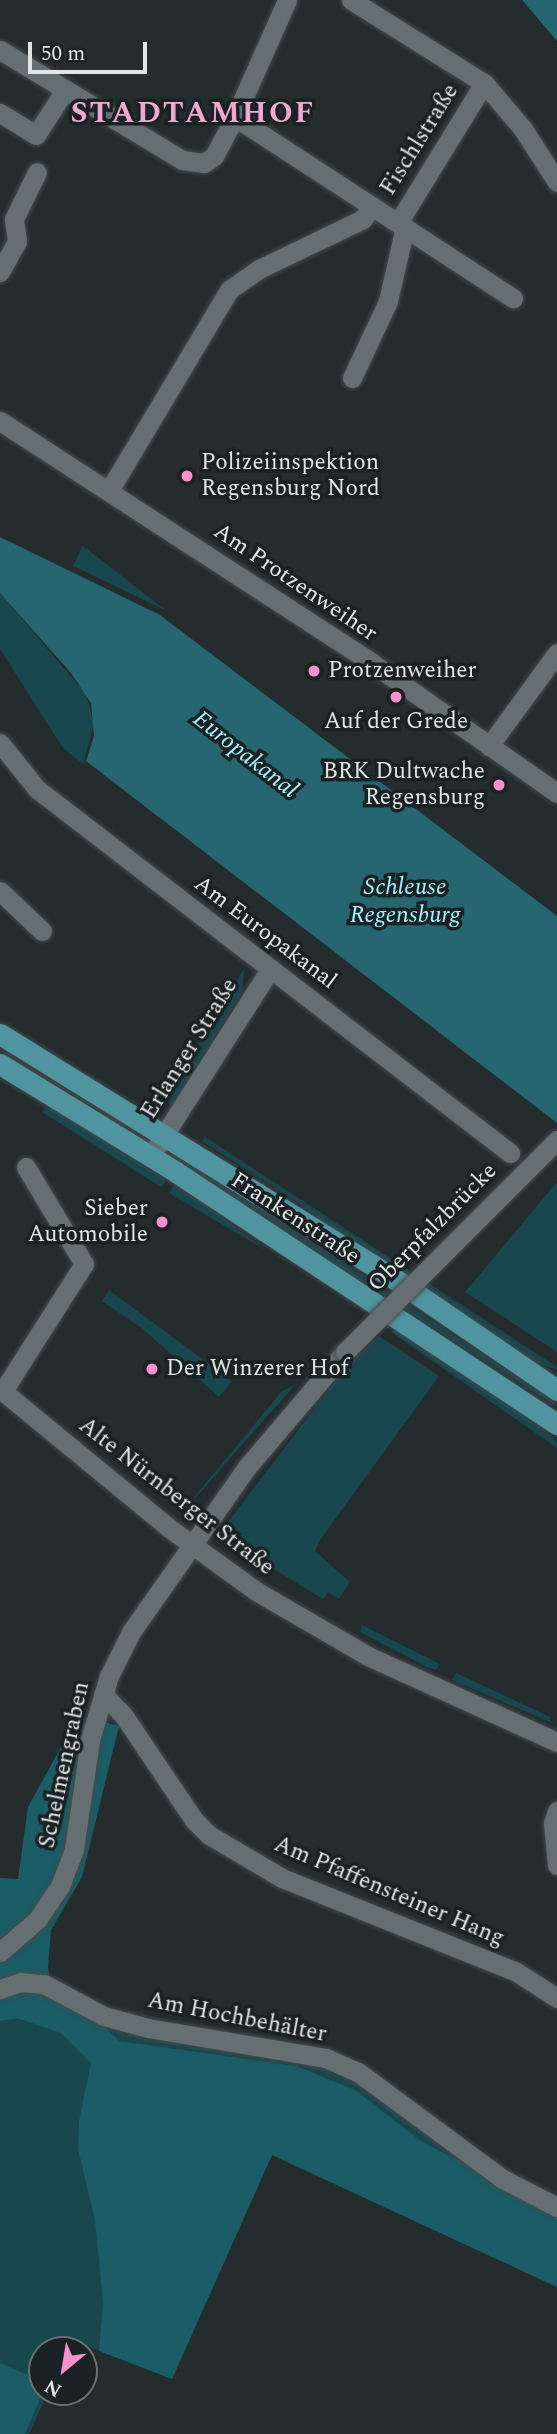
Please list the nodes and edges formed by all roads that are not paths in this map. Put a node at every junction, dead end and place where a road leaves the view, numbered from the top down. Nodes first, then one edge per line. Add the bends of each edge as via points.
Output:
1 (287, 0) edge
2 (351, 0) edge
3 (0, 50) edge
4 (484, 83) junction
5 (65, 90) junction
6 (0, 113) edge
7 (235, 117) junction
8 (37, 172) dead end
9 (557, 182) edge
10 (372, 206) junction
11 (401, 225) junction
12 (0, 272) edge
13 (513, 298) dead end
14 (352, 378) dead end
15 (0, 421) edge
16 (110, 489) junction
17 (557, 653) edge
18 (0, 743) edge
19 (489, 746) junction
20 (557, 793) edge
21 (0, 891) edge
22 (42, 931) dead end
23 (271, 968) junction
24 (0, 1034) edge
25 (0, 1064) edge
26 (166, 1134) junction
27 (557, 1140) edge
28 (510, 1153) dead end
29 (150, 1157) junction
30 (26, 1167) dead end
31 (2, 1390) edge
32 (557, 1390) edge
33 (557, 1424) edge
34 (189, 1544) junction
35 (103, 1694) junction
36 (557, 1742) edge
37 (557, 1811) edge
38 (557, 1865) edge
39 (0, 1952) edge
40 (0, 1989) edge
41 (557, 1998) edge
42 (557, 2207) edge

1 - 7 street
2 - 4 street
3 - 5 street
4 - 9 street
4 - 11 street, Fischlstraße
5 - 6 street via 36,135
5 - 7 street via 181,160 205,163 214,156
7 - 10 street
8 - 12 street via 14,219 17,241
10 - 11 street
10 - 16 street via 363,219 259,269 229,290
11 - 13 street
11 - 14 street, Fischlstraße via 388,301
15 - 16 street, Am Protzenweiher
16 - 19 street, Am Protzenweiher
17 - 19 street
18 - 23 street, Am Europakanal via 37,789
19 - 20 street, Am Protzenweiher
21 - 22 street
23 - 26 street, Erlanger Straße
23 - 28 street, Am Europakanal
24 - 26 main road, Frankenstraße
25 - 29 main road, Frankenstraße
26 - 29 street, Erlanger Straße
26 - 32 main road, Frankenstraße via 386,1273
27 - 34 street, Oberpfalzbrücke, bridge via 345,1352
29 - 33 main road, Frankenstraße
30 - 31 street via 84,1265
31 - 34 street, Alte Nürnberger Straße
34 - 35 street, Schelmengraben via 131,1632
34 - 36 street, Alte Nürnberger Straße via 334,1638
35 - 39 street, Schelmengraben via 90,1740 74,1849 60,1886 37,1920
35 - 41 street, Am Pfaffensteiner Hang via 124,1716 209,1835 282,1878 515,1971
37 - 38 street via 553,1823
40 - 42 street, Am Hochbehälter via 20,1982 44,1984 104,2015 148,2028 326,2058 358,2072 501,2178

